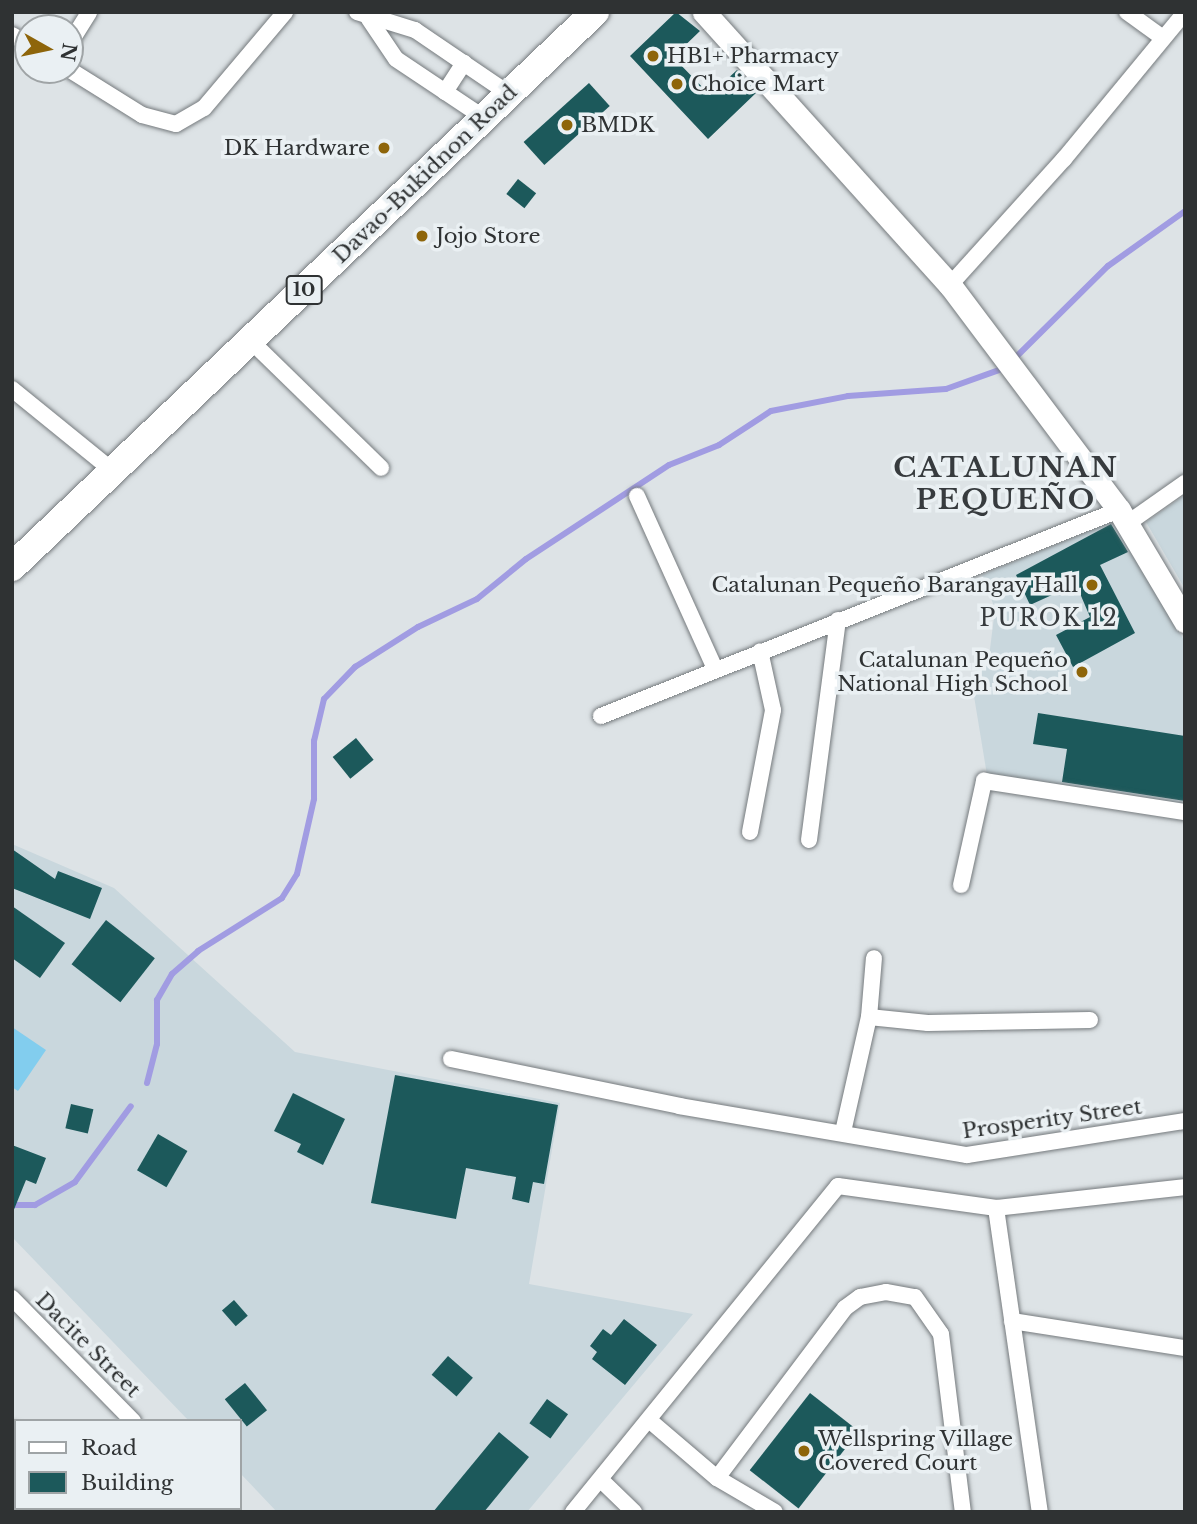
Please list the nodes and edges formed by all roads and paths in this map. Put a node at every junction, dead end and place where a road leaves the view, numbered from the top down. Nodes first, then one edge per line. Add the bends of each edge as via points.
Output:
1 (285, 12) edge
2 (595, 12) edge
3 (704, 12) edge
4 (1127, 12) edge
5 (1185, 12) edge
6 (363, 15) edge
7 (1163, 38) junction
8 (464, 63) junction
9 (84, 78) edge
10 (445, 92) junction
11 (509, 94) junction
12 (484, 118) junction
13 (950, 285) junction
14 (250, 340) junction
15 (12, 389) edge
16 (381, 468) dead end
17 (113, 471) junction
18 (1185, 483) edge
19 (637, 496) dead end
20 (1123, 517) junction
21 (12, 567) edge
22 (838, 620) junction
23 (1185, 621) edge
24 (760, 651) junction
25 (715, 669) junction
26 (601, 716) dead end
27 (1185, 812) edge
28 (750, 832) dead end
29 (809, 839) dead end
30 (961, 885) dead end
31 (874, 958) dead end
32 (869, 1017) junction
33 (1090, 1020) dead end
34 (451, 1059) dead end
35 (1185, 1121) edge
36 (843, 1132) junction
37 (1185, 1187) edge
38 (996, 1208) junction
39 (12, 1298) edge
40 (1012, 1321) junction
41 (1185, 1348) edge
42 (132, 1419) edge
43 (649, 1420) junction
44 (717, 1478) junction
45 (601, 1480) junction
46 (573, 1512) edge
47 (634, 1512) edge
48 (775, 1512) edge
49 (963, 1512) edge
50 (1040, 1512) edge

1 - 9 street via 204,108 176,124 142,115
2 - 11 highway, Davao-Bukidnon Road / 10
3 - 13 street
4 - 7 street
5 - 7 street
6 - 8 street via 415,30
6 - 10 street via 396,59
7 - 13 street via 1064,159
8 - 10 street
8 - 11 street
10 - 12 street
11 - 12 highway, Davao-Bukidnon Road / 10
12 - 14 highway, Davao-Bukidnon Road / 10
13 - 20 street
14 - 16 street
14 - 17 highway, Davao-Bukidnon Road / 10
15 - 17 street
17 - 21 highway, Davao-Bukidnon Road / 10
18 - 20 street
19 - 25 street
20 - 22 street
20 - 23 street
22 - 24 street
22 - 29 street
24 - 25 street
24 - 28 street via 773,710
25 - 26 street
27 - 30 street via 984,781
31 - 32 street
32 - 33 street via 928,1023
32 - 36 street
34 - 36 street, Prosperity Street via 679,1106
35 - 36 street, Prosperity Street via 967,1155
37 - 38 street
38 - 40 street
38 - 43 street via 838,1186
39 - 42 street, Dacite Street
40 - 41 street
40 - 50 street
43 - 44 street
43 - 45 street
44 - 48 street
44 - 49 street via 845,1308 860,1297 886,1292 915,1297 941,1334
45 - 46 street
45 - 47 street

